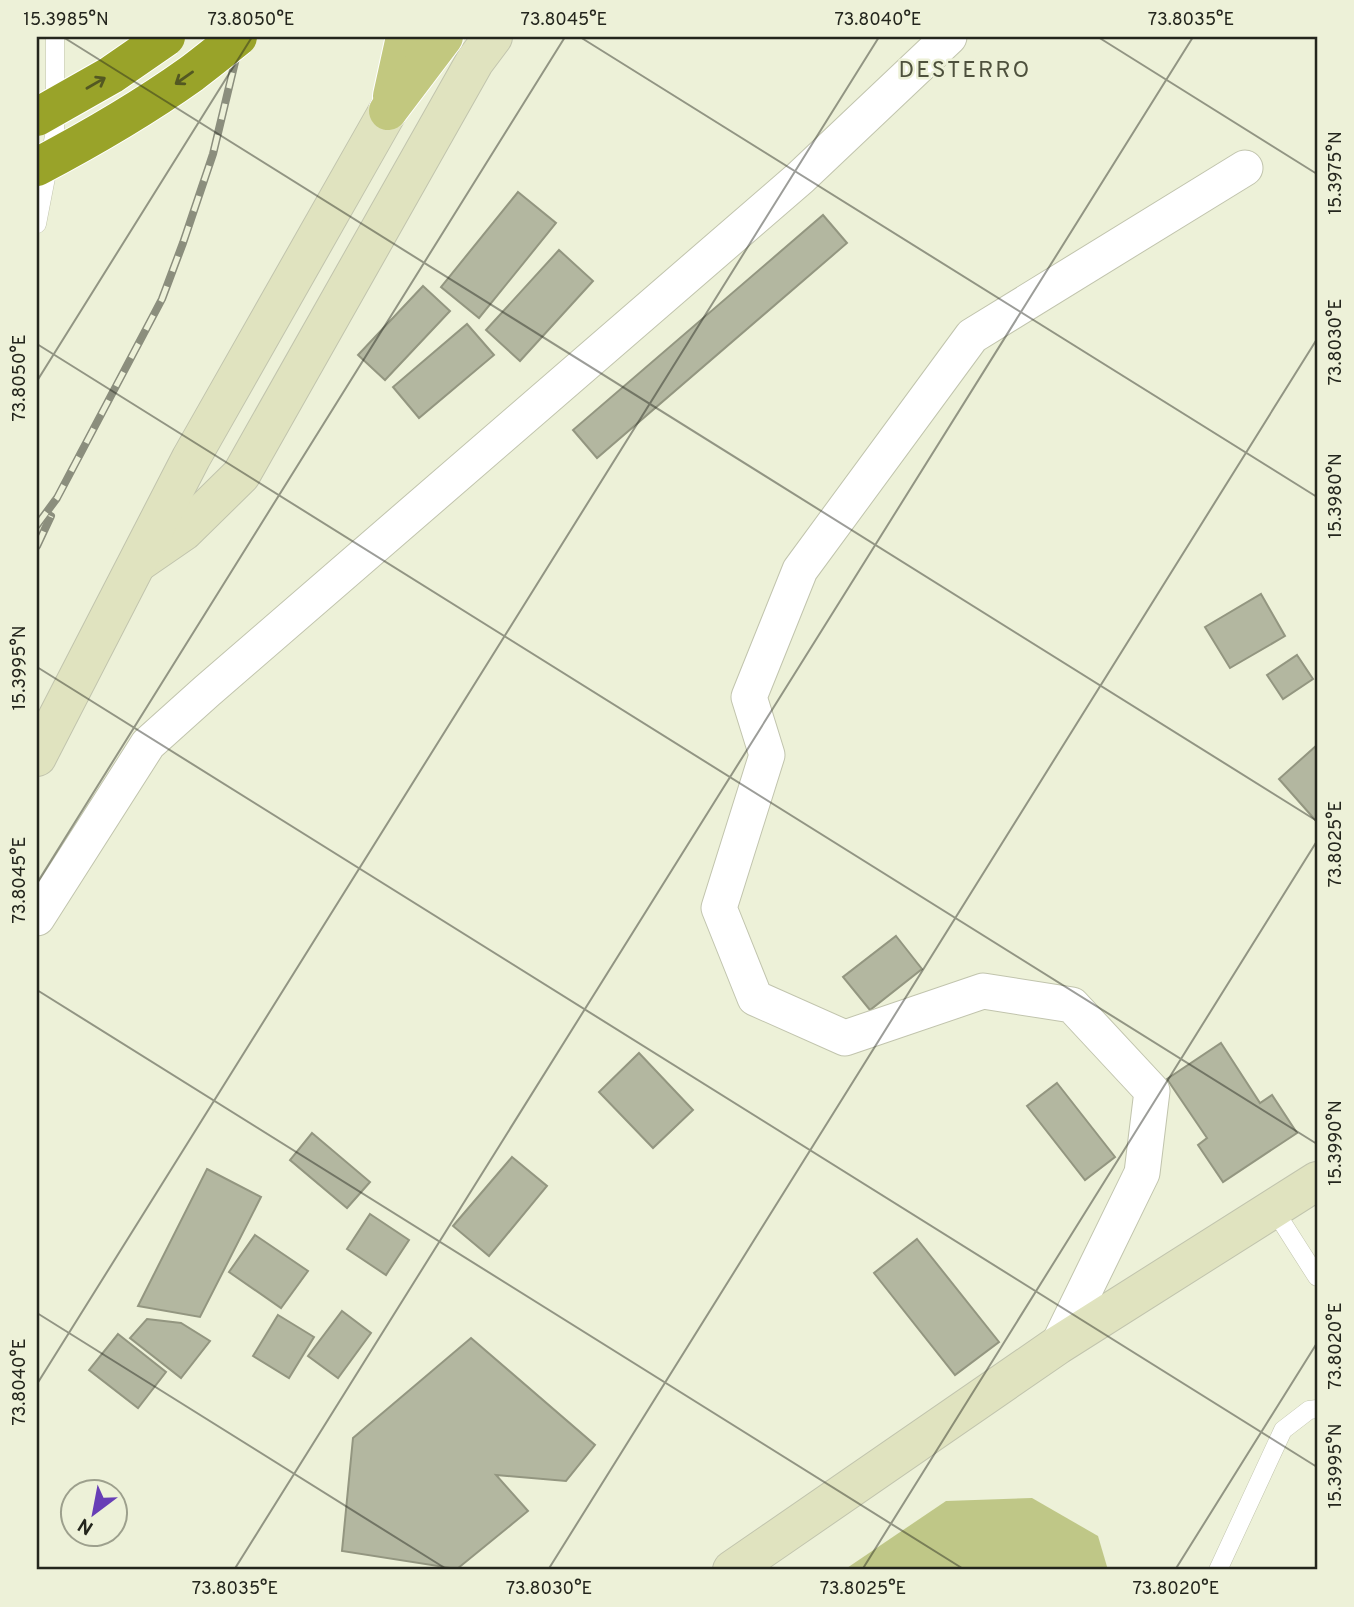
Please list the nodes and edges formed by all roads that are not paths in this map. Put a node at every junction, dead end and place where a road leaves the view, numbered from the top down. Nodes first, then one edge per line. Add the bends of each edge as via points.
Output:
1 (55, 37) edge
2 (166, 37) edge
3 (239, 37) edge
4 (405, 37) edge
5 (444, 37) edge
6 (494, 37) edge
7 (949, 37) edge
8 (388, 111) junction
9 (37, 117) edge
10 (37, 167) edge
11 (1245, 168) dead end
12 (37, 224) edge
13 (137, 563) junction
14 (37, 757) edge
15 (37, 918) edge
16 (1317, 1181) edge
17 (1273, 1208) junction
18 (1317, 1277) edge
19 (1058, 1345) junction
20 (1317, 1409) edge
21 (732, 1570) edge
22 (1218, 1570) edge

1 - 12 lane via 55,131
9 -> 2 highway, bridge
3 -> 10 highway, bridge via 134,112
4 - 8 main road
5 - 8 main road
6 - 13 street via 474,61 241,475 184,531
7 - 15 street via 800,177 148,744
8 - 13 street via 191,458
11 - 19 street via 972,336 800,570 750,696 767,755 719,908 755,998 845,1038 983,991 1072,1006 1152,1091 1142,1173
13 - 14 street
16 - 17 street
17 - 18 lane
17 - 19 street
19 - 21 street
20 - 22 lane via 1283,1430

